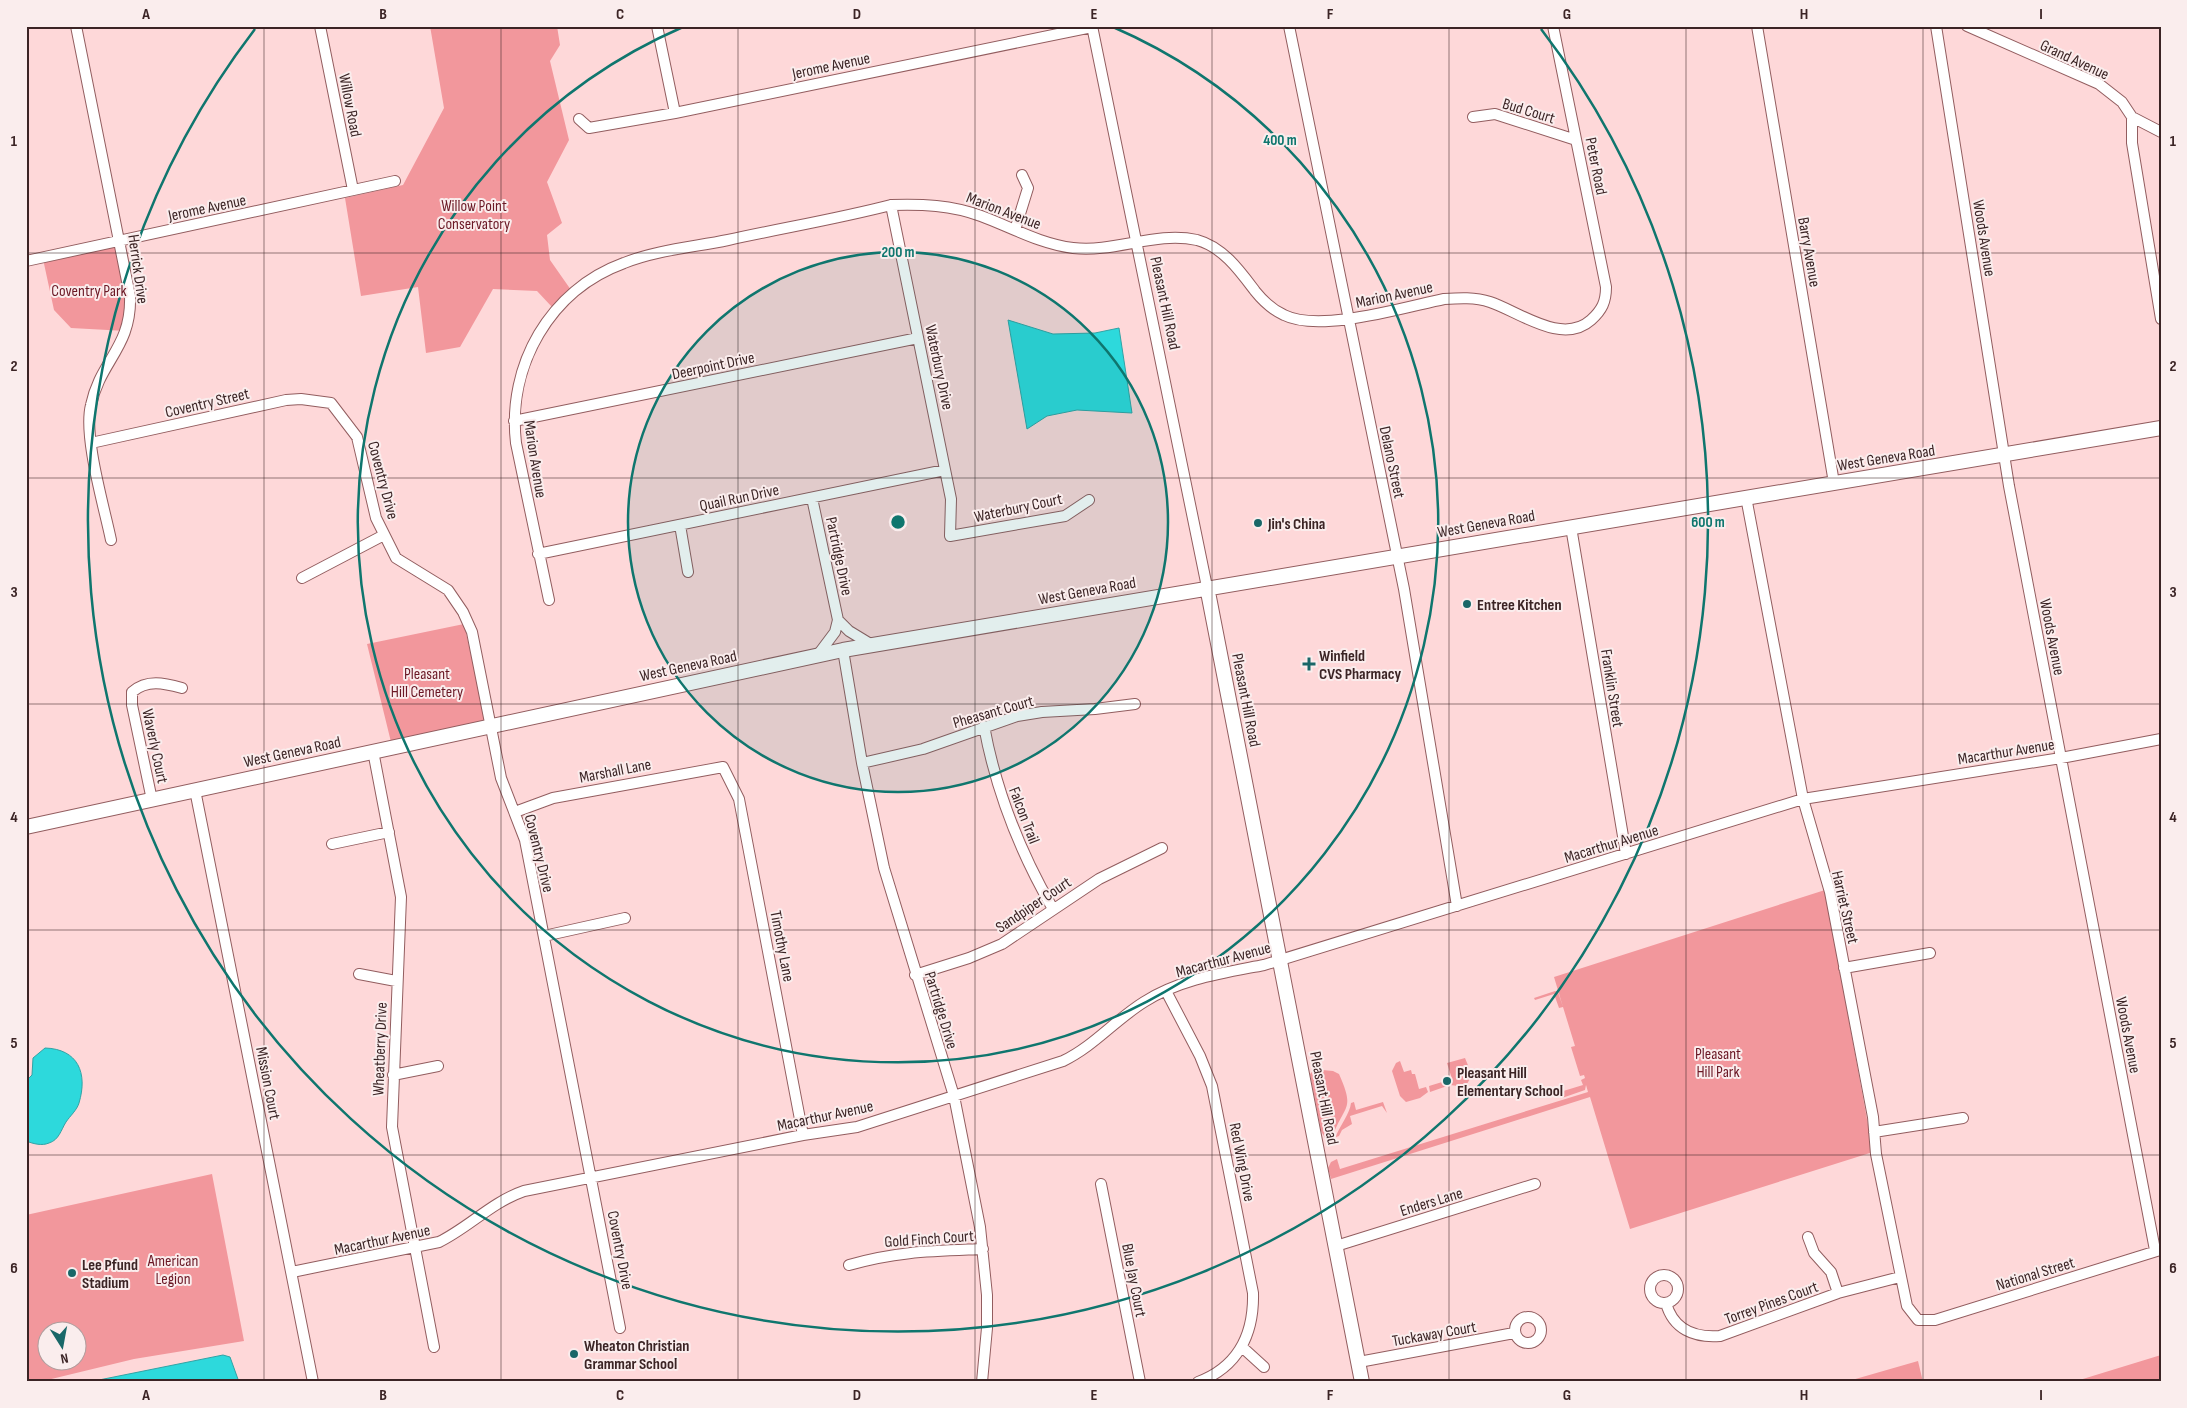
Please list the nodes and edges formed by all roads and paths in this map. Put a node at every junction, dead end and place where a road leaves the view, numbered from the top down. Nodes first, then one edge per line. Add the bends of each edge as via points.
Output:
1 (76, 26) edge
2 (320, 26) edge
3 (657, 26) edge
4 (1289, 26) edge
5 (1553, 26) edge
6 (1756, 26) edge
7 (1936, 26) edge
8 (1967, 26) edge
9 (1092, 27) edge
10 (675, 113) junction
11 (1473, 117) dead end
12 (2132, 117) junction
13 (579, 119) dead end
14 (2161, 132) edge
15 (1576, 140) junction
16 (1022, 175) dead end
17 (395, 181) dead end
18 (353, 190) junction
19 (891, 206) junction
20 (1015, 230) junction
21 (120, 241) junction
22 (1136, 242) junction
23 (26, 261) edge
24 (1601, 311) joint
25 (1348, 319) junction
26 (2161, 319) edge
27 (918, 338) junction
28 (331, 403) joint
29 (514, 421) junction
30 (2161, 428) edge
31 (91, 443) junction
32 (2005, 455) junction
33 (945, 470) junction
34 (1834, 483) junction
35 (1746, 497) junction
36 (812, 498) junction
37 (1089, 500) dead end
38 (680, 525) junction
39 (1571, 527) junction
40 (384, 535) junction
41 (950, 536) joint
42 (111, 540) dead end
43 (538, 554) junction
44 (1397, 556) junction
45 (688, 572) dead end
46 (302, 578) dead end
47 (1208, 587) junction
48 (549, 600) dead end
49 (838, 620) junction
50 (872, 645) junction
51 (843, 650) junction
52 (816, 656) junction
53 (182, 688) dead end
54 (1135, 704) dead end
55 (489, 725) junction
56 (984, 726) junction
57 (2161, 739) edge
58 (373, 751) junction
59 (2061, 758) junction
60 (862, 763) junction
61 (723, 766) joint
62 (195, 790) junction
63 (1803, 799) junction
64 (152, 800) junction
65 (514, 812) junction
66 (26, 827) edge
67 (389, 832) junction
68 (332, 844) dead end
69 (1162, 848) dead end
70 (1626, 854) junction
71 (1457, 906) junction
72 (1053, 910) junction
73 (625, 918) dead end
74 (544, 936) junction
75 (1930, 953) dead end
76 (1280, 960) junction
77 (1844, 968) junction
78 (359, 974) dead end
79 (915, 974) junction
80 (396, 981) junction
81 (1166, 991) junction
82 (438, 1066) dead end
83 (394, 1075) junction
84 (954, 1096) junction
85 (1963, 1118) dead end
86 (1874, 1132) junction
87 (803, 1135) junction
88 (591, 1177) junction
89 (1101, 1184) dead end
90 (1535, 1184) dead end
91 (1808, 1237) dead end
92 (1336, 1246) junction
93 (415, 1248) junction
94 (984, 1249) junction
95 (2158, 1250) edge
96 (849, 1265) dead end
97 (292, 1272) junction
98 (1900, 1277) junction
99 (1838, 1293) junction
100 (1666, 1303) dead end
101 (1918, 1320) joint
102 (620, 1328) dead end
103 (1514, 1333) dead end
104 (434, 1347) dead end
105 (1242, 1347) junction
106 (1358, 1362) junction
107 (1264, 1367) dead end
108 (313, 1382) edge
109 (982, 1382) edge
110 (1140, 1382) edge
111 (1198, 1382) edge
112 (1362, 1382) edge

1 - 21 street, Herrick Drive
2 - 18 street, Willow Road
3 - 10 street
4 - 25 street, Delano Street
5 - 15 street, Peter Road
6 - 34 street, Barry Avenue
7 - 32 street, Woods Avenue
8 - 12 street, Grand Avenue via 2099,84 2122,102
9 - 10 street, Jerome Avenue
9 - 22 street, Pleasant Hill Road
10 - 13 street, Jerome Avenue via 589,128
11 - 15 street, Bud Court via 1494,114
12 - 14 street, Grand Avenue
12 - 26 street via 2132,143
15 - 24 street, Peter Road via 1606,287
16 - 20 street via 1028,188
17 - 18 street, Jerome Avenue
18 - 21 street, Jerome Avenue
19 - 20 street, Marion Avenue via 932,205 958,209
19 - 27 street, Waterbury Drive
19 - 29 street, Marion Avenue via 645,256 603,272 575,291 543,325 521,373
20 - 22 street, Marion Avenue via 1053,244 1076,248 1107,248
21 - 23 street, Jerome Avenue
21 - 31 street, Herrick Drive via 130,289 130,316 121,345 94,391 89,416
22 - 25 street, Marion Avenue via 1168,238 1197,240 1233,263 1257,293 1285,316 1315,321
22 - 47 street, Pleasant Hill Road
24 - 25 street, Marion Avenue via 1586,324 1552,328 1490,302 1461,298
25 - 44 street, Delano Street
27 - 29 street, Deerpoint Drive
27 - 33 street, Waterbury Drive
28 - 31 street, Coventry Street via 286,400
28 - 40 street, Coventry Drive via 357,437 376,518
29 - 43 street, Marion Avenue
30 - 32 main road, West Geneva Road
31 - 42 street, Herrick Drive
32 - 34 main road, West Geneva Road
32 - 59 street, Woods Avenue
33 - 36 street, Quail Run Drive
33 - 41 street, Waterbury Drive via 951,499
34 - 35 main road, West Geneva Road
35 - 39 main road, West Geneva Road
35 - 63 street, Harriet Street
36 - 38 street, Quail Run Drive
36 - 49 street, Partridge Drive
37 - 41 street, Waterbury Court via 1065,516
38 - 43 street, Quail Run Drive
38 - 45 street
39 - 44 main road, West Geneva Road
39 - 70 street, Franklin Street
40 - 46 street
40 - 55 street, Coventry Drive via 396,558 448,590 463,612 472,632
43 - 48 street, Marion Avenue
44 - 47 main road, West Geneva Road
44 - 71 street, Delano Street
47 - 50 main road, West Geneva Road
47 - 76 main road, Pleasant Hill Road
49 - 50 street via 850,632
49 - 52 street via 835,632
50 - 51 main road, West Geneva Road
51 - 52 main road, West Geneva Road
51 - 60 street, Partridge Drive
52 - 55 main road, West Geneva Road
53 - 64 street, Waverly Court via 161,682 140,685 132,692
54 - 56 street, Pheasant Court via 1042,712
55 - 58 main road, West Geneva Road
55 - 65 street, Coventry Drive via 501,778
56 - 60 street, Pheasant Court via 923,749
56 - 72 street, Falcon Trail via 999,789 1027,861
57 - 59 street, Macarthur Avenue
58 - 62 main road, West Geneva Road
58 - 67 street, Wheatberry Drive
59 - 63 street, Macarthur Avenue
59 - 95 street, Woods Avenue
60 - 79 street, Partridge Drive via 884,868
61 - 65 street, Marshall Lane via 553,798
61 - 87 street, Timothy Lane via 739,799
62 - 64 main road, West Geneva Road
62 - 97 street, Mission Court
63 - 70 street, Macarthur Avenue
63 - 77 street, Harriet Street via 1830,892
64 - 66 main road, West Geneva Road
65 - 74 street, Coventry Drive via 525,840
67 - 68 street
67 - 80 street, Wheatberry Drive via 401,897
69 - 72 street, Sandpiper Court via 1099,879
70 - 71 street, Macarthur Avenue
71 - 76 street, Macarthur Avenue
72 - 79 street, Sandpiper Court via 1002,944
73 - 74 street
74 - 88 street, Coventry Drive
75 - 77 street
76 - 81 street, Macarthur Avenue via 1200,978
76 - 92 main road, Pleasant Hill Road
77 - 86 street, Harriet Street
78 - 80 street
79 - 84 street, Partridge Drive
80 - 83 street, Wheatberry Drive
81 - 84 street, Macarthur Avenue via 1132,1010 1075,1055
81 - 105 street, Red Wing Drive via 1200,1056 1216,1104 1253,1293 1251,1322
82 - 83 street
83 - 93 street, Wheatberry Drive via 392,1127
84 - 87 street, Macarthur Avenue via 857,1127
84 - 94 street, Partridge Drive
85 - 86 street
86 - 98 street, Harriet Street
87 - 88 street, Macarthur Avenue
88 - 93 street, Macarthur Avenue via 511,1196 450,1236
88 - 102 street, Coventry Drive
89 - 110 street, Blue Jay Court
90 - 92 street, Enders Lane
91 - 99 street via 1814,1253 1831,1272
92 - 106 main road, Pleasant Hill Road
93 - 97 street, Macarthur Avenue
93 - 104 street, Wheatberry Drive
94 - 96 street, Gold Finch Court via 911,1252
94 - 109 street, Partridge Drive via 987,1320
95 - 101 street, National Street via 1935,1320
97 - 108 street, Mission Court
98 - 99 street, Torrey Pines Court
98 - 101 street, Harriet Street via 1907,1306
99 - 100 street, Torrey Pines Court via 1728,1335 1712,1336 1685,1331 1673,1320
103 - 106 street, Tuckaway Court
105 - 107 street
105 - 111 street via 1233,1360
106 - 112 main road, Pleasant Hill Road

